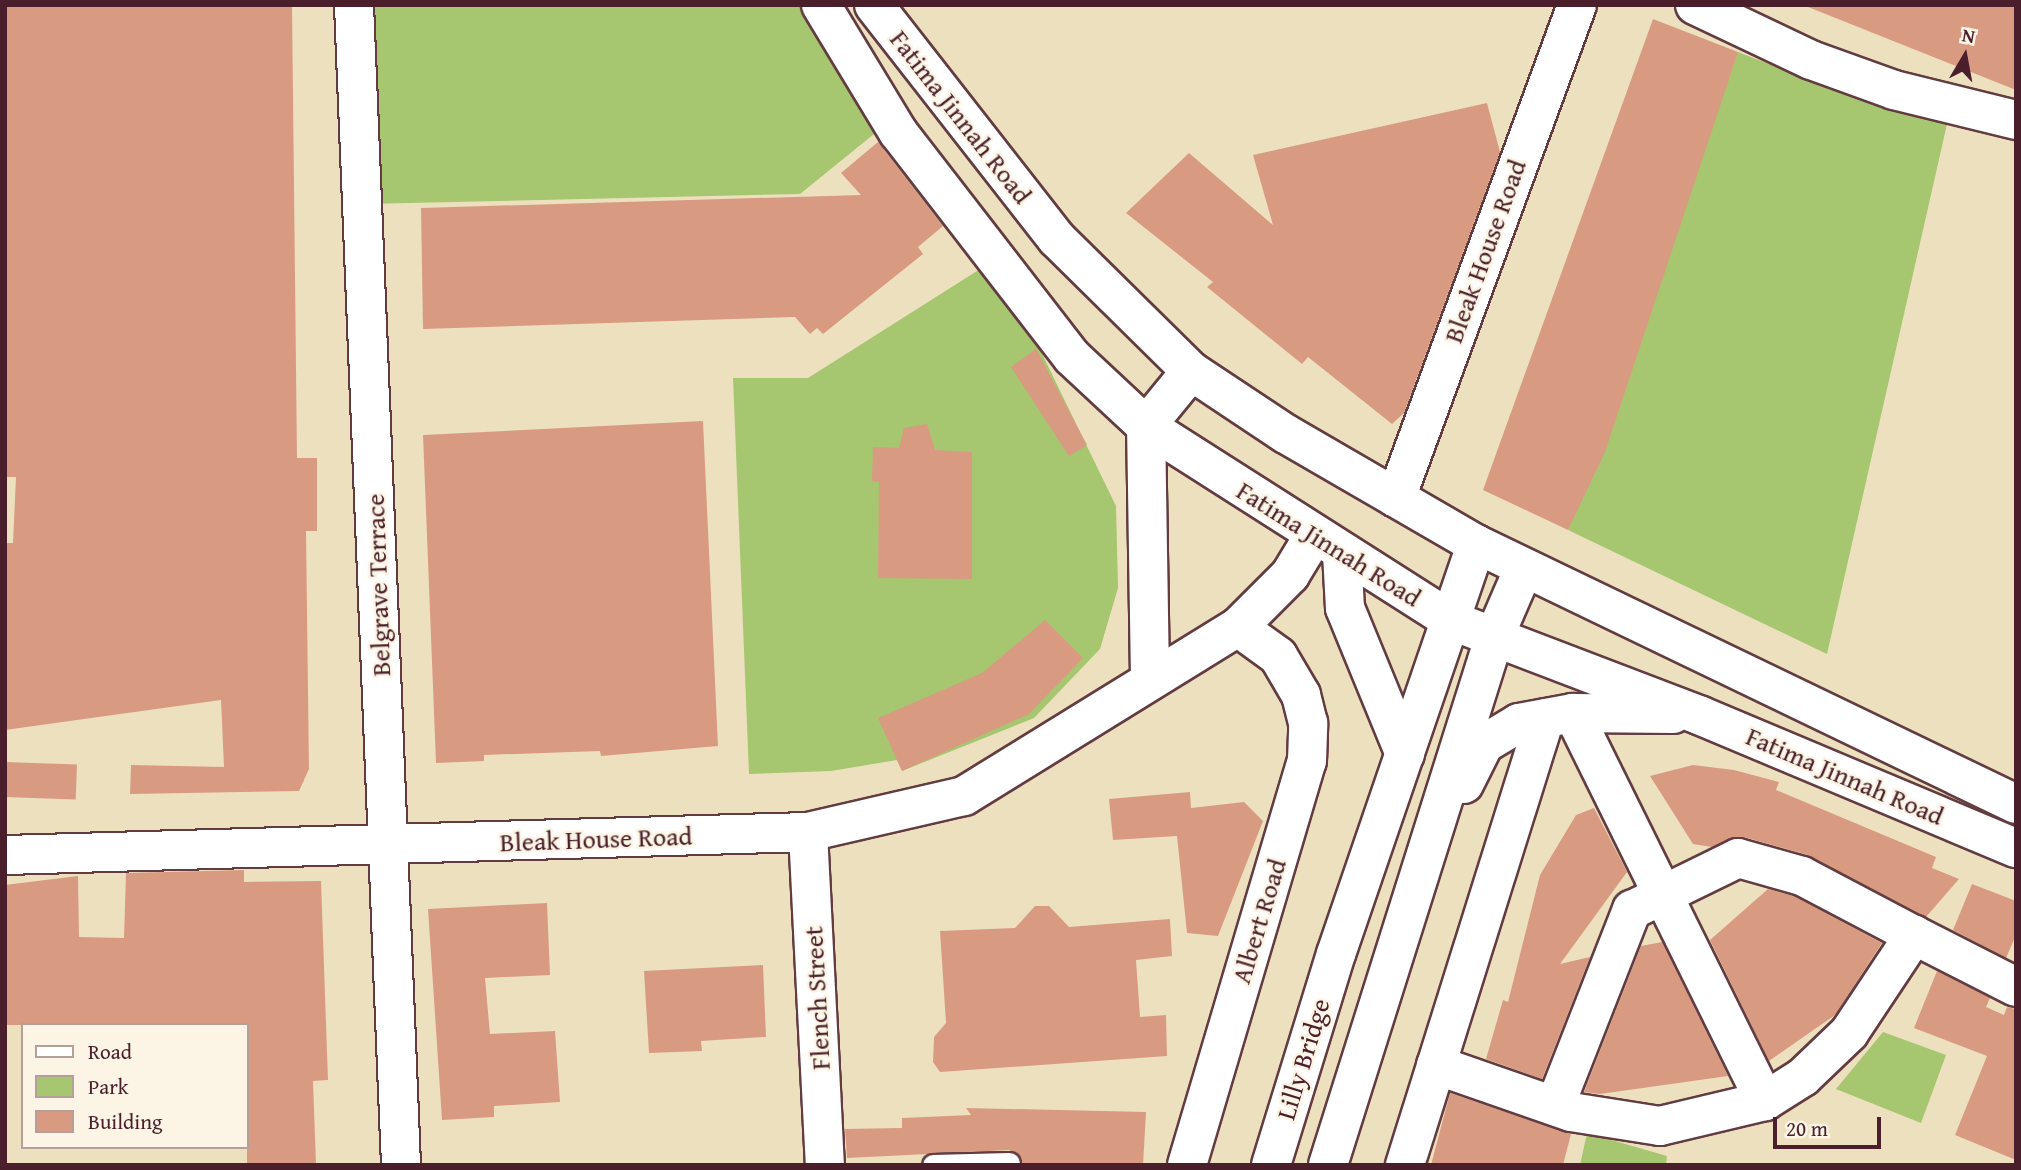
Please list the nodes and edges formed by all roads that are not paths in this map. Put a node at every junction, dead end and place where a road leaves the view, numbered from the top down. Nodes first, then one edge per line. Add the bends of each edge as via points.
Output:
1 (354, 5) edge
2 (821, 5) edge
3 (874, 5) edge
4 (1577, 5) edge
5 (1695, 5) edge
6 (2016, 120) edge
7 (1191, 371) junction
8 (1146, 426) junction
9 (1396, 498) junction
10 (1476, 544) junction
11 (1327, 545) junction
12 (1524, 568) junction
13 (1450, 620) junction
14 (1238, 627) junction
15 (1495, 635) junction
16 (1150, 678) junction
17 (1699, 715) junction
18 (1559, 716) junction
19 (1405, 754) junction
20 (2016, 804) edge
21 (808, 832) junction
22 (390, 846) junction
23 (2016, 848) edge
24 (5, 855) edge
25 (1664, 895) junction
26 (1404, 914) junction
27 (1913, 935) junction
28 (2016, 987) edge
29 (1436, 1065) junction
30 (1765, 1101) junction
31 (1555, 1106) junction
32 (1009, 1163) dead end
33 (401, 1165) edge
34 (825, 1165) edge
35 (933, 1165) edge
36 (1187, 1165) edge
37 (1270, 1165) edge
38 (1328, 1165) edge
39 (1405, 1165) edge

1 - 22 street, Belgrave Terrace
2 - 8 street, Fatima Jinnah Road via 906,143 1072,357
3 - 7 street, Fatima Jinnah Road via 1057,239
4 - 9 street, Bleak House Road
5 - 6 street via 1811,60 1894,90
7 - 8 street
7 - 9 street, Fatima Jinnah Road
8 - 11 street, Fatima Jinnah Road
8 - 16 street
9 - 10 street, Fatima Jinnah Road
10 - 12 street, Fatima Jinnah Road
10 - 13 street, Lilly Bridge
11 - 13 street, Fatima Jinnah Road
11 - 14 street, Bleak House Road
11 - 19 street via 1345,608
12 - 15 street
12 - 20 street, Fatima Jinnah Road
13 - 15 street, Fatima Jinnah Road
13 - 19 street, Lilly Bridge
14 - 16 street, Bleak House Road
14 - 36 street, Albert Road via 1278,656 1292,678 1308,723 1307,761
15 - 17 street, Fatima Jinnah Road
15 - 26 street
16 - 21 street, Bleak House Road via 964,796
17 - 18 street
17 - 23 street, Fatima Jinnah Road
18 - 25 street
18 - 26 street via 1519,723 1484,744
18 - 29 street
19 - 37 street, Lilly Bridge
21 - 22 street, Bleak House Road
21 - 34 street, Flench Street
22 - 24 street, Bleak House Road
22 - 33 street, Belgrave Terrace
25 - 27 street via 1738,858 1802,876
25 - 30 street
25 - 31 street via 1632,910 1622,929
26 - 38 street, Lilly Bridge
27 - 28 street
27 - 30 street via 1849,1033 1803,1077
29 - 31 street
29 - 39 street
30 - 31 street via 1660,1126
32 - 35 lane

